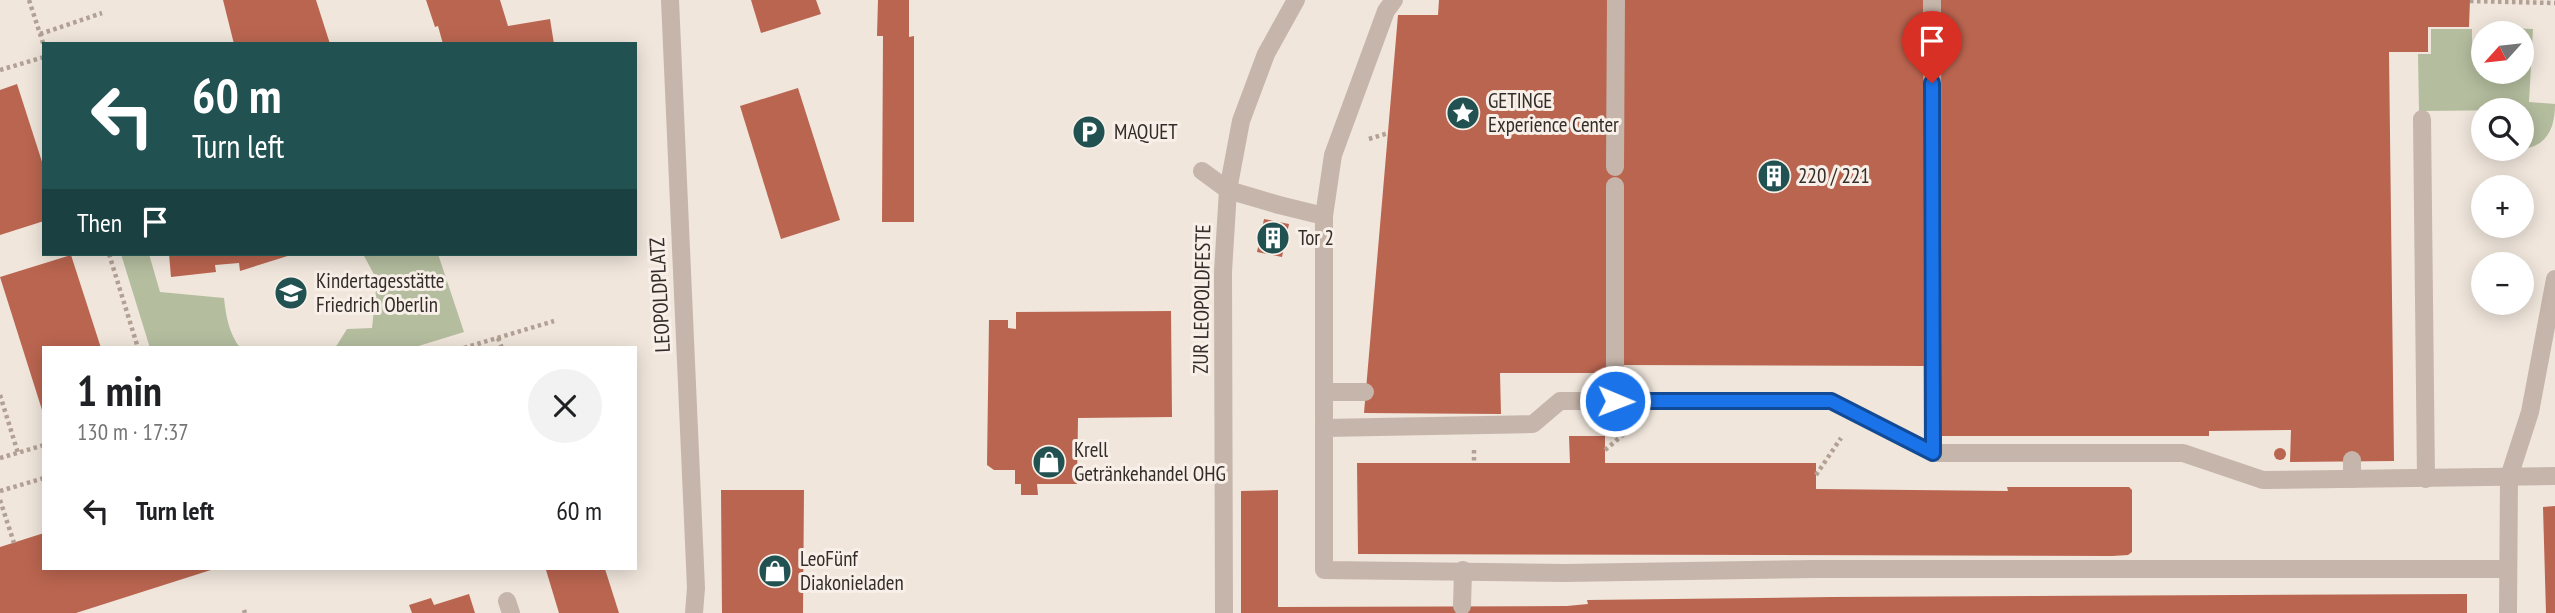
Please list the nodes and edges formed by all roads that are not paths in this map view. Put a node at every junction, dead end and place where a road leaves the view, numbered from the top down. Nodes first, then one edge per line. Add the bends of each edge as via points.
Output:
1 (670, 0) edge
2 (1296, 0) edge
3 (1394, 0) edge
4 (1616, 0) edge
5 (1932, 0) edge
6 (2422, 119) dead end
7 (1615, 167) dead end
8 (1202, 170) dead end
9 (1615, 186) dead end
10 (1228, 190) junction
11 (1324, 216) junction
12 (2555, 279) edge
13 (1325, 392) junction
14 (1365, 392) dead end
15 (1615, 401) junction
16 (1324, 428) junction
17 (1933, 453) junction
18 (2351, 460) dead end
19 (2555, 476) edge
20 (2509, 477) junction
21 (2352, 479) junction
22 (2427, 479) junction
23 (2508, 569) junction
24 (1463, 570) junction
25 (1462, 606) dead end
26 (694, 613) edge
27 (1224, 613) edge
28 (2508, 613) edge

1 - 26 street, LEOPOLDPLATZ
2 - 10 street, ZUR LEOPOLDFESTE via 1266,54 1241,121
3 - 11 street via 1333,155
4 - 7 street
5 - 17 street
6 - 22 street
8 - 10 street
9 - 15 street
10 - 11 street
10 - 27 street, ZUR LEOPOLDFESTE via 1223,272
11 - 13 street
12 - 20 street via 2530,412
13 - 14 street
13 - 16 street
15 - 16 street via 1560,401 1533,424
15 - 17 street via 1831,401
16 - 24 street via 1324,570
17 - 21 street via 2183,445 2263,480
18 - 21 street
19 - 20 street
20 - 22 street
20 - 23 street
21 - 22 street
23 - 24 street
23 - 28 street
24 - 25 street

